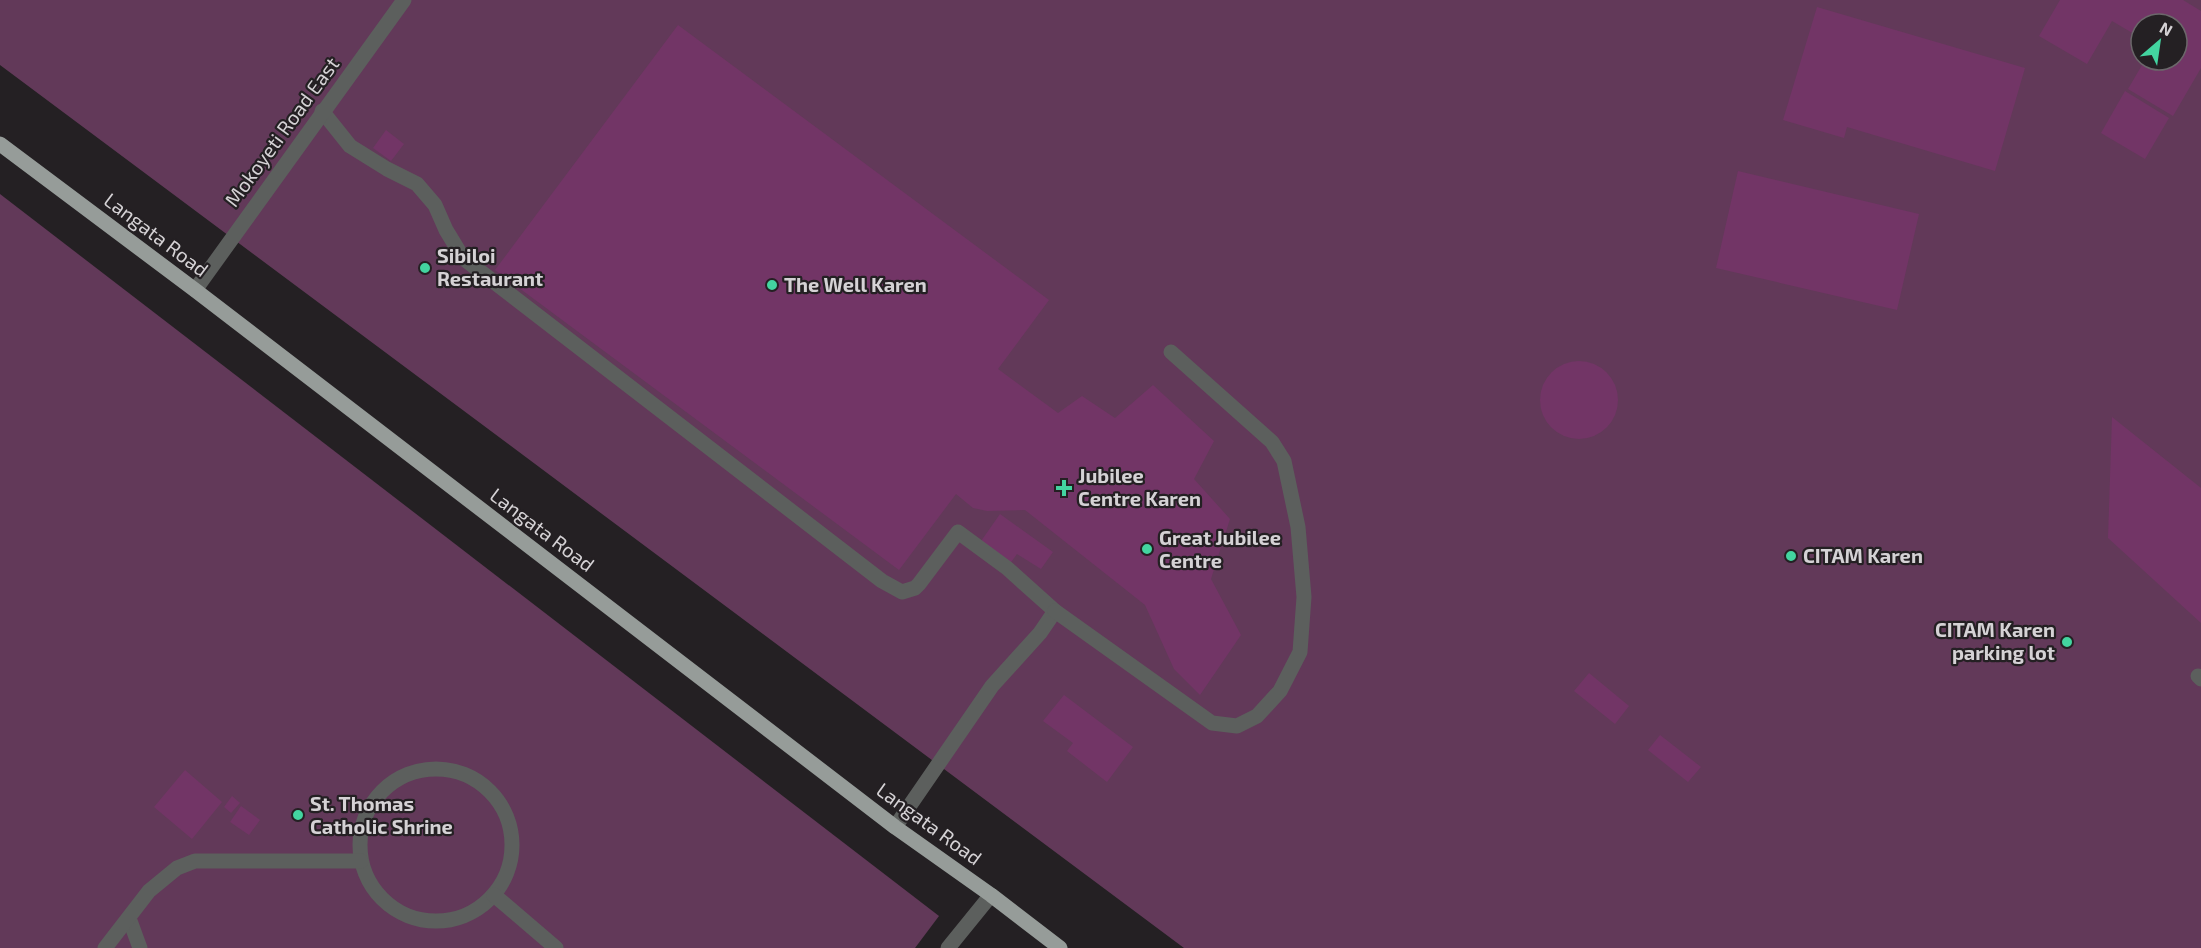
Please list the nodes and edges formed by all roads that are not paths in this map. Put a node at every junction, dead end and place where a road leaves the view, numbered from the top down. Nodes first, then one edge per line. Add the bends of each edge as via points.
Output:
1 (404, 0) edge
2 (322, 111) junction
3 (0, 144) edge
4 (195, 290) junction
5 (1171, 352) dead end
6 (1055, 611) junction
7 (896, 827) junction
8 (361, 861) junction
9 (494, 895) junction
10 (990, 895) junction
11 (129, 918) junction
12 (105, 948) edge
13 (140, 948) edge
14 (556, 948) edge
15 (948, 948) edge
16 (1060, 948) edge

1 - 2 street, Mokoyeti Road East
2 - 4 street, Mokoyeti Road East
2 - 6 street via 350,146 417,184 435,205 463,258 882,581 902,592 915,588 958,532 1007,568
3 - 4 main road, Langata Road
4 - 7 main road, Langata Road
5 - 6 street via 1272,442 1284,461 1298,527 1304,597 1300,652 1280,691 1257,716 1237,726 1212,723
6 - 7 street via 992,686
7 - 10 main road, Langata Road
8 - 9 street via 372,887 385,901 418,920 446,921 473,913
8 - 9 street via 360,833 369,807 388,786 413,773 441,769 476,781 491,792 507,816 513,844 508,871
8 - 11 street via 195,861 177,868 149,891
9 - 14 street
10 - 15 street
10 - 16 main road, Langata Road
11 - 12 street
11 - 13 street

